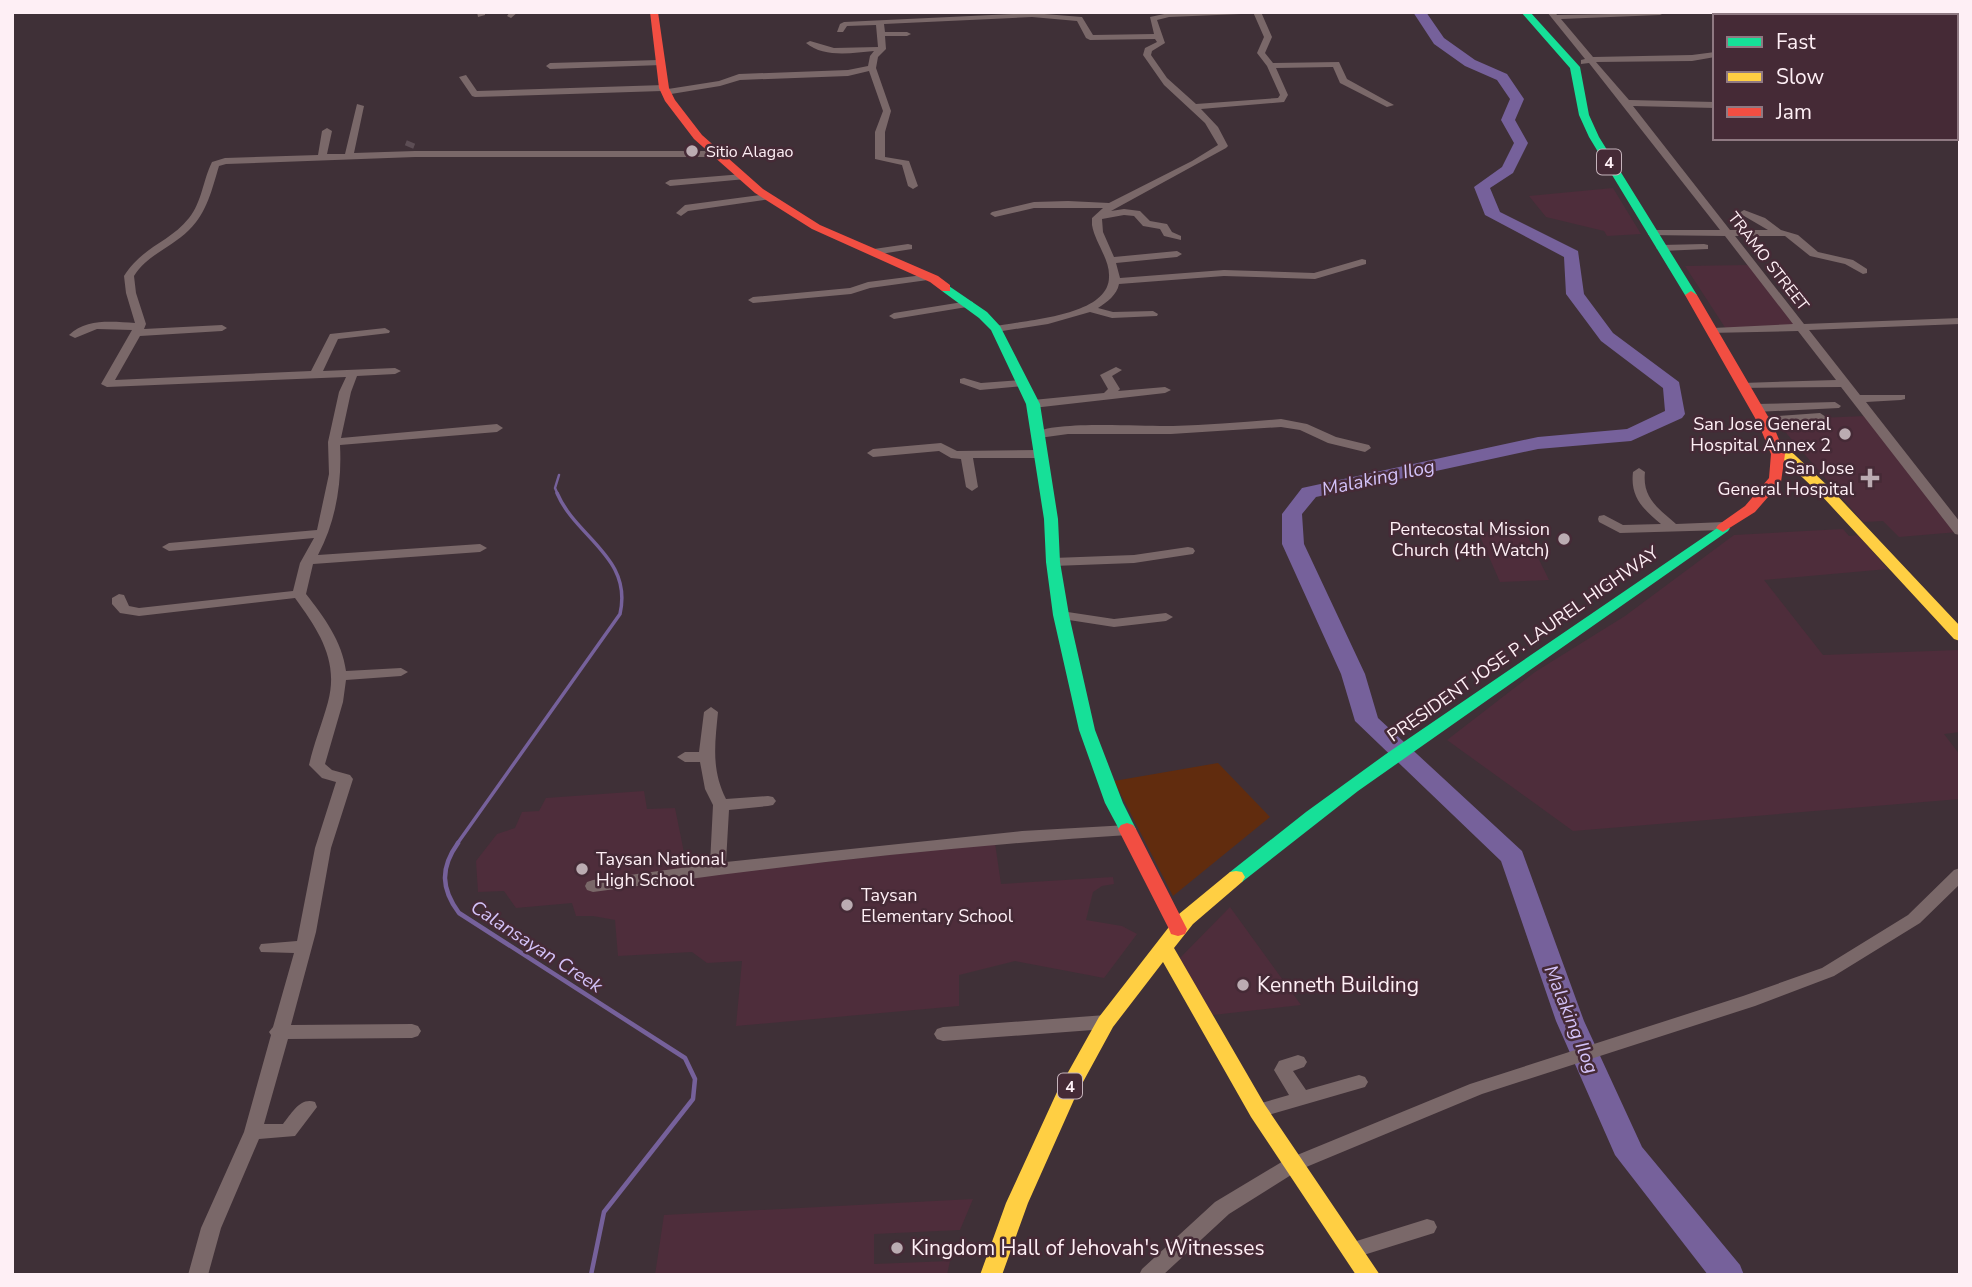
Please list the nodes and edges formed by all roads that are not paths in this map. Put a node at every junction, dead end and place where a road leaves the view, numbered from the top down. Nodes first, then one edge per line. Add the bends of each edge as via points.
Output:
1 (654, 12) edge
2 (1241, 12) edge
3 (1257, 12) edge
4 (1525, 12) edge
5 (1660, 13) edge
6 (939, 15) edge
7 (1553, 15) edge
8 (880, 22) junction
9 (840, 30) dead end
10 (882, 34) junction
11 (907, 34) dead end
12 (1159, 36) junction
13 (810, 43) dead end
14 (882, 49) junction
15 (1713, 54) edge
16 (659, 63) junction
17 (1582, 63) junction
18 (551, 66) dead end
19 (1271, 66) junction
20 (872, 68) junction
21 (463, 77) dead end
22 (664, 90) junction
23 (1626, 103) junction
24 (1390, 105) dead end
25 (1713, 105) edge
26 (360, 106) dead end
27 (1192, 107) junction
28 (327, 131) dead end
29 (720, 154) junction
30 (349, 155) junction
31 (322, 156) junction
32 (743, 177) junction
33 (670, 183) dead end
34 (912, 186) dead end
35 (768, 197) junction
36 (1111, 206) junction
37 (1744, 213) dead end
38 (681, 214) dead end
39 (995, 214) dead end
40 (1099, 216) junction
41 (1652, 233) junction
42 (1727, 233) junction
43 (1779, 233) junction
44 (1177, 238) dead end
45 (908, 247) dead end
46 (1704, 247) dead end
47 (1661, 248) junction
48 (874, 252) junction
49 (1177, 254) dead end
50 (1111, 260) junction
51 (1362, 262) dead end
52 (1863, 271) dead end
53 (931, 277) junction
54 (1116, 281) junction
55 (753, 300) dead end
56 (969, 304) junction
57 (1088, 308) junction
58 (1153, 313) dead end
59 (894, 316) dead end
60 (1960, 321) edge
61 (222, 328) dead end
62 (996, 329) junction
63 (139, 330) junction
64 (1802, 330) junction
65 (385, 331) dead end
66 (1713, 331) junction
67 (75, 335) dead end
68 (1116, 370) dead end
69 (395, 371) dead end
70 (353, 373) junction
71 (315, 374) junction
72 (964, 381) dead end
73 (1023, 383) junction
74 (1845, 383) junction
75 (1742, 386) junction
76 (1166, 390) dead end
77 (1108, 396) junction
78 (1901, 397) dead end
79 (1858, 400) junction
80 (1033, 404) junction
81 (1835, 406) dead end
82 (1760, 414) junction
83 (1820, 417) dead end
84 (497, 428) dead end
85 (1039, 434) junction
86 (334, 442) junction
87 (1775, 444) junction
88 (1365, 448) dead end
89 (873, 453) dead end
90 (1040, 454) junction
91 (965, 455) junction
92 (1639, 472) dead end
93 (972, 487) dead end
94 (1604, 519) dead end
95 (1726, 526) junction
96 (1674, 528) junction
97 (1960, 531) edge
98 (323, 533) junction
99 (169, 547) dead end
100 (480, 548) dead end
101 (1188, 551) dead end
102 (309, 560) junction
103 (1053, 562) junction
104 (299, 594) junction
105 (119, 597) dead end
106 (1061, 615) junction
107 (1166, 617) dead end
108 (1960, 636) edge
109 (401, 672) dead end
110 (339, 676) junction
111 (711, 712) dead end
112 (685, 757) dead end
113 (706, 757) junction
114 (768, 801) dead end
115 (721, 805) junction
116 (1128, 830) junction
117 (718, 869) junction
118 (1960, 874) edge
119 (593, 886) dead end
120 (1178, 929) junction
121 (1163, 946) junction
122 (303, 947) junction
123 (267, 948) dead end
124 (1106, 1022) junction
125 (412, 1031) dead end
126 (278, 1032) junction
127 (943, 1034) dead end
128 (1298, 1062) dead end
129 (1359, 1082) dead end
130 (1302, 1099) junction
131 (308, 1107) dead end
132 (1258, 1111) junction
133 (253, 1132) junction
134 (1292, 1165) junction
135 (1427, 1227) dead end
136 (1354, 1250) junction
137 (198, 1275) edge
138 (991, 1275) edge
139 (1149, 1275) edge
140 (1369, 1275) edge

1 - 16 main road
2 - 12 street via 1156,17 1153,21
3 - 19 street via 1268,37 1261,53
4 - 17 main road
5 - 7 street
6 - 8 street
6 - 12 street via 1079,19 1090,37
7 - 17 street, TRAMO STREET
8 - 9 street via 844,24
8 - 10 street
10 - 11 street
10 - 14 street
12 - 27 street via 1160,45 1147,55
13 - 14 street via 819,49
14 - 20 street
15 - 17 street
16 - 18 street
16 - 22 main road
17 - 23 street, TRAMO STREET
17 - 41 main road, PRESIDENT JOSE P. LAUREL HIGHWAY / 4 via 1586,122
19 - 24 street via 1336,64 1345,83
19 - 27 street via 1284,95 1281,100
20 - 22 street via 739,77
20 - 34 street via 887,111 880,132 880,159 906,163
21 - 22 street via 475,94
22 - 29 main road via 698,137
23 - 25 street
23 - 42 street, TRAMO STREET
26 - 30 street
27 - 36 street via 1221,137 1223,145
28 - 31 street
29 - 30 street via 409,145
29 - 32 main road
30 - 31 street
31 - 63 street via 215,164 193,221 144,254 129,275 141,316
32 - 33 street
32 - 35 main road
35 - 38 street via 685,208
35 - 48 main road via 816,227
36 - 39 street via 1022,206
36 - 40 street
37 - 43 street
40 - 44 street via 1137,213 1145,223 1162,225
40 - 50 street via 1096,227
41 - 42 street
41 - 47 main road, PRESIDENT JOSE P. LAUREL HIGHWAY / 4
42 - 43 street
42 - 64 street, TRAMO STREET
43 - 52 street via 1794,235 1815,254 1848,259
45 - 48 street
46 - 47 street
47 - 66 main road, PRESIDENT JOSE P. LAUREL HIGHWAY / 4
48 - 53 main road
49 - 50 street
50 - 54 street
51 - 54 street via 1315,276 1224,274
53 - 55 street
53 - 56 main road
54 - 57 street via 1110,292
56 - 59 street
56 - 62 main road
57 - 58 street via 1112,315
57 - 62 street via 1064,318
60 - 64 street
61 - 63 street
62 - 73 main road
63 - 67 street via 92,327
63 - 71 street via 107,382 109,386
64 - 66 street
64 - 74 street, TRAMO STREET
65 - 71 street via 334,336
66 - 75 main road, PRESIDENT JOSE P. LAUREL HIGHWAY / 4
68 - 77 street via 1106,375 1114,389
69 - 70 street
70 - 71 street
70 - 86 street
72 - 73 street via 980,387
73 - 80 main road
74 - 75 street
74 - 79 street, TRAMO STREET
75 - 82 main road, PRESIDENT JOSE P. LAUREL HIGHWAY / 4
76 - 77 street
77 - 80 street
78 - 79 street
79 - 97 street, TRAMO STREET
80 - 85 main road
81 - 82 street
82 - 83 street
82 - 87 main road, PRESIDENT JOSE P. LAUREL HIGHWAY / 4
84 - 86 street
85 - 88 street via 1281,423
85 - 90 main road
86 - 98 street via 335,474
87 - 95 main road, PRESIDENT JOSE P. LAUREL HIGHWAY / 4 via 1776,479 1762,499
87 - 108 main road
89 - 91 street via 941,447
90 - 91 street
90 - 103 main road
91 - 93 street
92 - 96 street via 1638,495
94 - 96 street via 1617,528
95 - 96 street
95 - 120 main road, PRESIDENT JOSE P. LAUREL HIGHWAY / 4 via 1430,730 1268,850
98 - 99 street
98 - 102 street
100 - 102 street
101 - 103 street via 1134,559
102 - 104 street
103 - 106 main road
104 - 105 street via 139,612 125,610
104 - 110 street via 331,643
106 - 107 street via 1114,623
106 - 116 main road via 1087,730
109 - 110 street
110 - 122 street via 317,765 327,774 345,779 323,848
111 - 113 street
112 - 113 street
113 - 115 street
114 - 115 street
115 - 117 street
116 - 117 street via 1022,836
116 - 120 main road
117 - 119 street
118 - 134 street via 1914,919 1828,972 1476,1088
120 - 121 main road, PRESIDENT JOSE P. LAUREL HIGHWAY / 4
121 - 124 main road, PRESIDENT JOSE P. LAUREL HIGHWAY / 4
121 - 132 main road
122 - 123 street
122 - 126 street
124 - 127 street
124 - 138 main road, PRESIDENT JOSE P. LAUREL HIGHWAY / 4 via 1061,1104
125 - 126 street
126 - 133 street
128 - 130 street via 1283,1070
129 - 130 street
130 - 132 street
131 - 133 street via 288,1132
132 - 134 main road
133 - 137 street via 211,1228
134 - 136 main road
134 - 139 street via 1222,1208
135 - 136 street
136 - 140 main road

